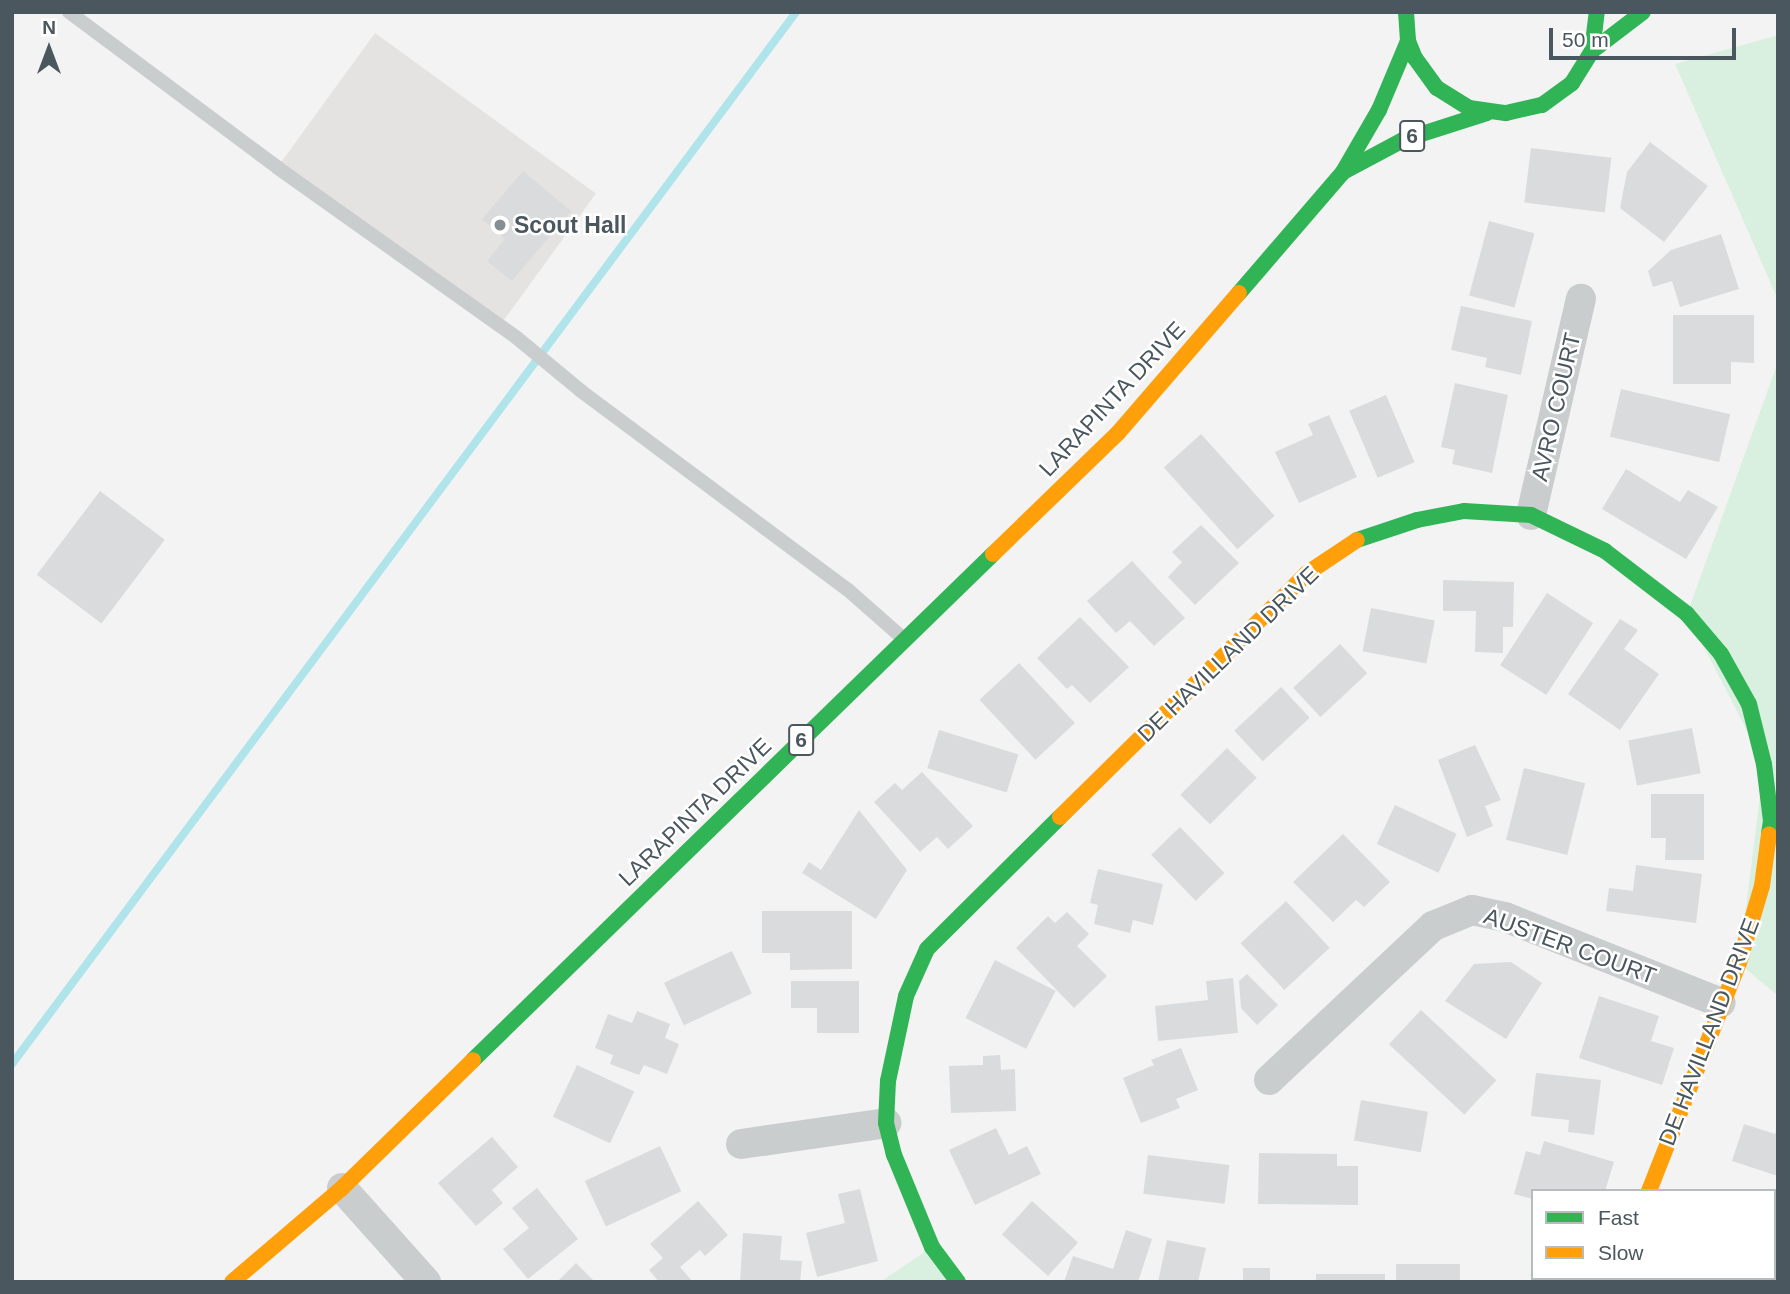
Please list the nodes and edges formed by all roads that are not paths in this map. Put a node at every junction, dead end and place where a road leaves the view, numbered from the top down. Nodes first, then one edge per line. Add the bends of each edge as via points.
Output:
1 (69, 12) edge
2 (1406, 12) edge
3 (1597, 12) edge
4 (1643, 12) edge
5 (1408, 41) junction
6 (1592, 51) junction
7 (1487, 113) junction
8 (1343, 173) junction
9 (1581, 299) dead end
10 (1531, 515) junction
11 (904, 639) junction
12 (1721, 1003) junction
13 (1269, 1080) dead end
14 (886, 1123) junction
15 (741, 1144) dead end
16 (342, 1188) junction
17 (1650, 1189) edge
18 (232, 1282) edge
19 (426, 1282) edge
20 (958, 1282) edge

1 - 11 lane via 517,338 847,589
2 - 5 main road, 6
3 - 6 main road, 6
4 - 6 main road, 6
5 - 7 main road, 6 via 1424,75 1437,88 1452,100
5 - 8 main road, LARAPINTA DRIVE / 6 via 1379,110
6 - 7 main road, 6 via 1572,83 1542,105
7 - 8 main road, LARAPINTA DRIVE / 6 via 1403,140
8 - 11 main road, LARAPINTA DRIVE / 6 via 1118,433
9 - 10 street, AVRO COURT
10 - 12 main road, DE HAVILLAND DRIVE via 1605,551 1687,614 1721,653 1749,704 1764,764 1771,821 1762,886 1739,963
10 - 14 main road, DE HAVILLAND DRIVE via 1464,511 1417,520 1360,538 1306,575 927,949 906,996 888,1081
11 - 16 main road, LARAPINTA DRIVE / 6
12 - 13 street, AUSTER COURT via 1505,917 1472,910 1433,926
12 - 17 main road, DE HAVILLAND DRIVE
14 - 15 street
14 - 20 main road, DE HAVILLAND DRIVE via 894,1155 932,1247
16 - 18 main road, LARAPINTA DRIVE / 6
16 - 19 street

